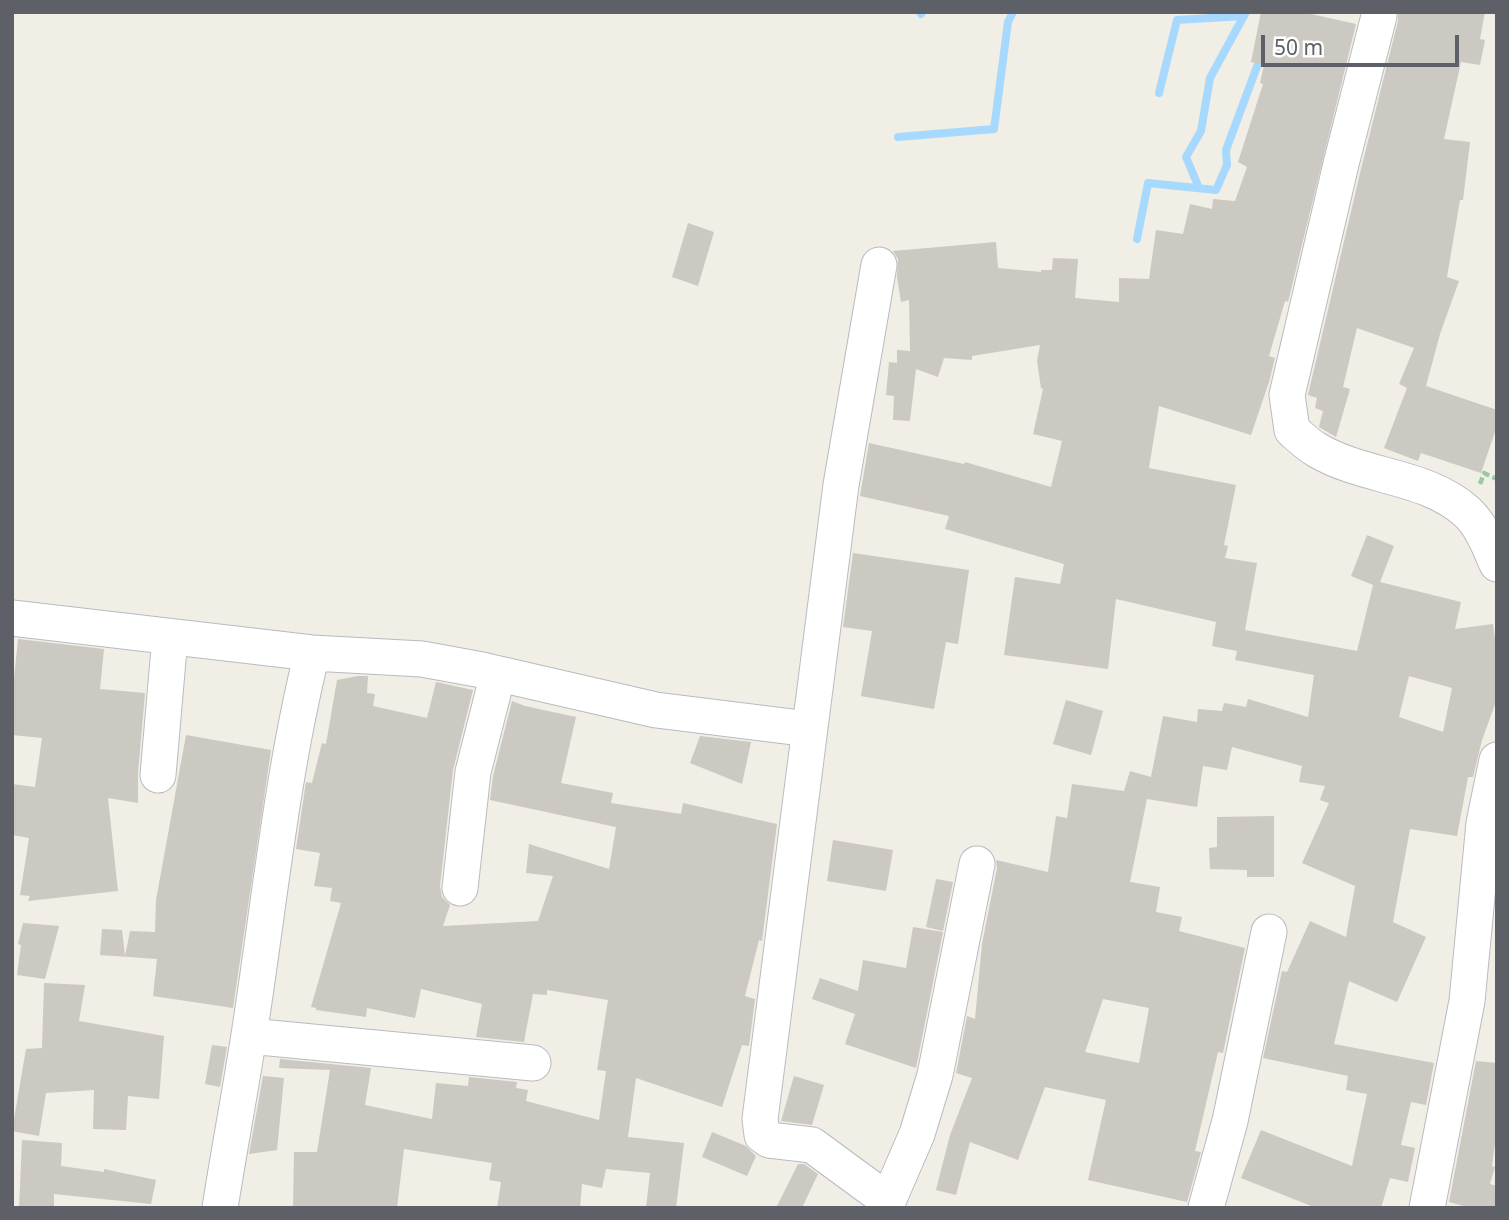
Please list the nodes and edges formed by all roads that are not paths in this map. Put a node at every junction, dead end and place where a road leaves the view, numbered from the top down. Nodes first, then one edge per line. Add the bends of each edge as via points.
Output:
1 (1380, 16) dead end
2 (879, 265) dead end
3 (1497, 564) edge
4 (12, 618) edge
5 (170, 637) junction
6 (312, 653) junction
7 (498, 674) junction
8 (809, 729) junction
9 (1497, 760) edge
10 (158, 775) dead end
11 (976, 864) dead end
12 (460, 888) dead end
13 (1269, 932) dead end
14 (249, 1036) junction
15 (533, 1063) dead end
16 (886, 1204) edge
17 (220, 1208) edge
18 (1206, 1208) edge
19 (1427, 1208) edge

1 - 3 street via 1287,395 1292,430 1318,451 1445,495 1469,514
2 - 8 street via 841,485
4 - 5 street
5 - 6 street
5 - 10 street
6 - 7 street via 422,659
6 - 14 street via 282,796
7 - 8 street via 656,710
7 - 12 street via 473,772
8 - 16 street via 760,1119 762,1135 769,1140 812,1145
9 - 19 street via 1484,822 1467,1001
11 - 16 street via 935,1074 917,1133
13 - 18 street via 1230,1121
14 - 15 street
14 - 17 street

